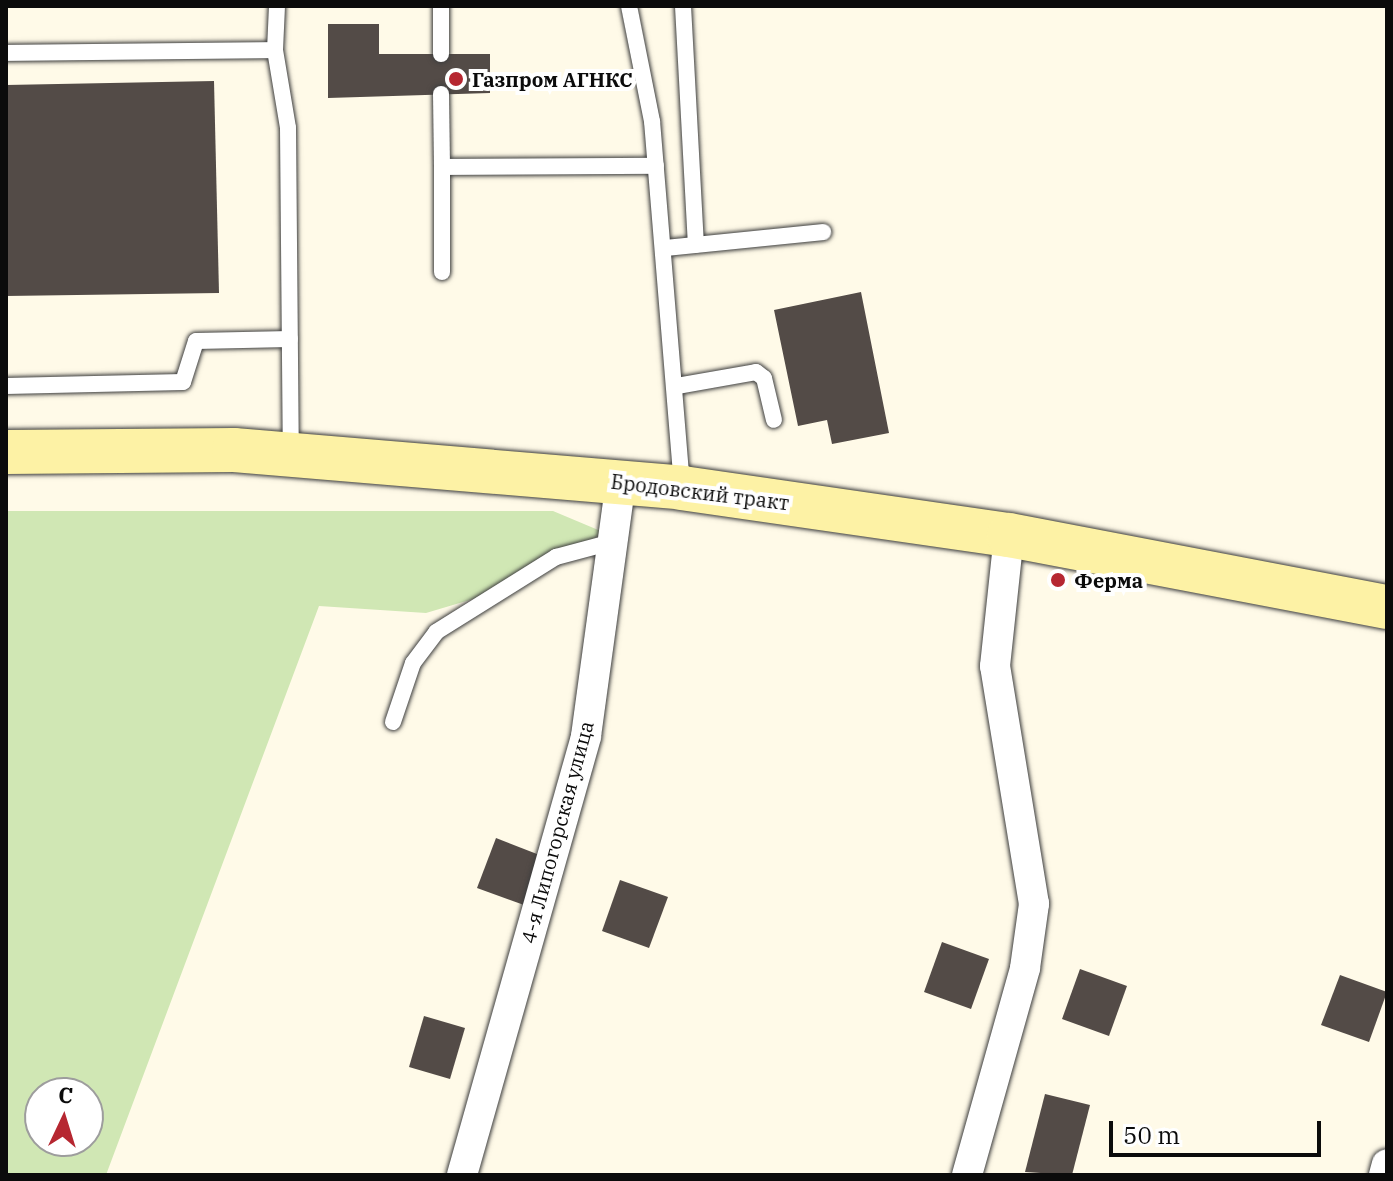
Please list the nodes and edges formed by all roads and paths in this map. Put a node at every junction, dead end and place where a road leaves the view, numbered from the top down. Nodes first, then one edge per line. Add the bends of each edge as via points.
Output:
1 (277, 6) edge
2 (441, 6) edge
3 (629, 6) edge
4 (683, 6) edge
5 (275, 50) junction
6 (6, 53) edge
7 (441, 54) dead end
8 (441, 94) dead end
9 (656, 166) junction
10 (442, 167) junction
11 (823, 232) dead end
12 (696, 245) junction
13 (666, 248) junction
14 (442, 272) dead end
15 (290, 339) junction
16 (6, 386) edge
17 (677, 386) junction
18 (774, 420) dead end
19 (6, 452) edge
20 (291, 455) junction
21 (621, 482) junction
22 (682, 488) junction
23 (1009, 535) junction
24 (612, 542) junction
25 (1387, 607) edge
26 (393, 722) dead end
27 (1387, 1164) edge
28 (462, 1175) edge
29 (967, 1175) edge
30 (1384, 1175) edge

1 - 5 lane
2 - 7 lane
3 - 9 lane
4 - 12 lane
5 - 6 lane
5 - 15 lane via 288,128
8 - 10 lane
9 - 10 lane
9 - 13 lane
10 - 14 lane
11 - 12 lane
12 - 13 lane
13 - 17 lane
15 - 16 lane via 196,341 183,382
15 - 20 lane
17 - 18 lane via 756,372 764,378
17 - 22 lane
19 - 20 street, Бродовский тракт
20 - 21 street, Бродовский тракт
21 - 22 street, Бродовский тракт
21 - 24 street, 4-я Липогорская улица
22 - 23 street, Бродовский тракт
23 - 25 street, Бродовский тракт
23 - 29 street via 995,666 1034,904 1025,968
24 - 26 lane via 556,557 436,632 413,663
24 - 28 street, 4-я Липогорская улица via 586,736
27 - 30 street

